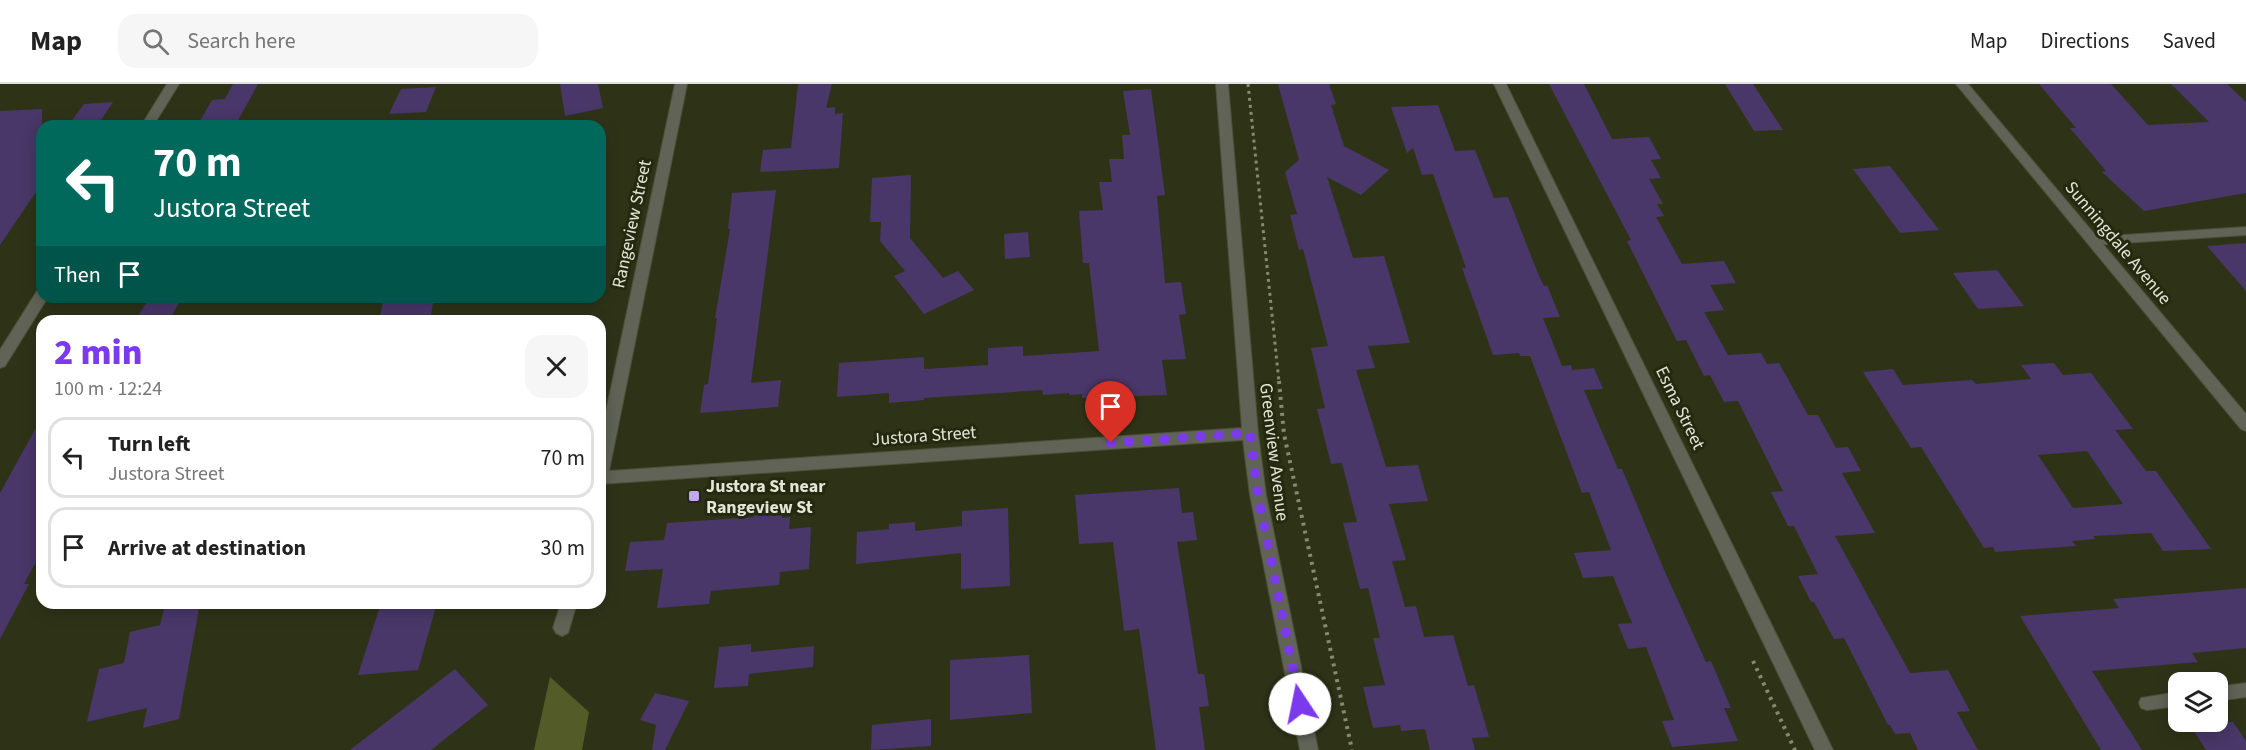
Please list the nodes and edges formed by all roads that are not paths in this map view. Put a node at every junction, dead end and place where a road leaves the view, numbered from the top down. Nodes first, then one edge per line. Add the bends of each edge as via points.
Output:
1 (173, 84) edge
2 (681, 84) edge
3 (1222, 84) edge
4 (1500, 84) edge
5 (1962, 84) edge
6 (151, 120) edge
7 (2246, 231) edge
8 (2092, 241) junction
9 (37, 303) edge
10 (0, 362) edge
11 (2246, 425) edge
12 (1250, 433) junction
13 (606, 448) edge
14 (606, 477) edge
15 (567, 609) edge
16 (562, 628) dead end
17 (2246, 690) edge
18 (2228, 692) edge
19 (2168, 700) edge
20 (2147, 703) dead end
21 (1309, 750) edge
22 (1824, 750) edge

1 - 6 street
2 - 13 street, Rangeview Street
3 - 12 street, Greenview Avenue
4 - 22 street, Esma Street
5 - 8 street, Sunningdale Avenue
7 - 8 lane
8 - 11 street, Sunningdale Avenue
9 - 10 street
12 - 14 street, Justora Street
12 - 21 street, Greenview Avenue via 1258,495
15 - 16 street
17 - 18 lane
19 - 20 lane

